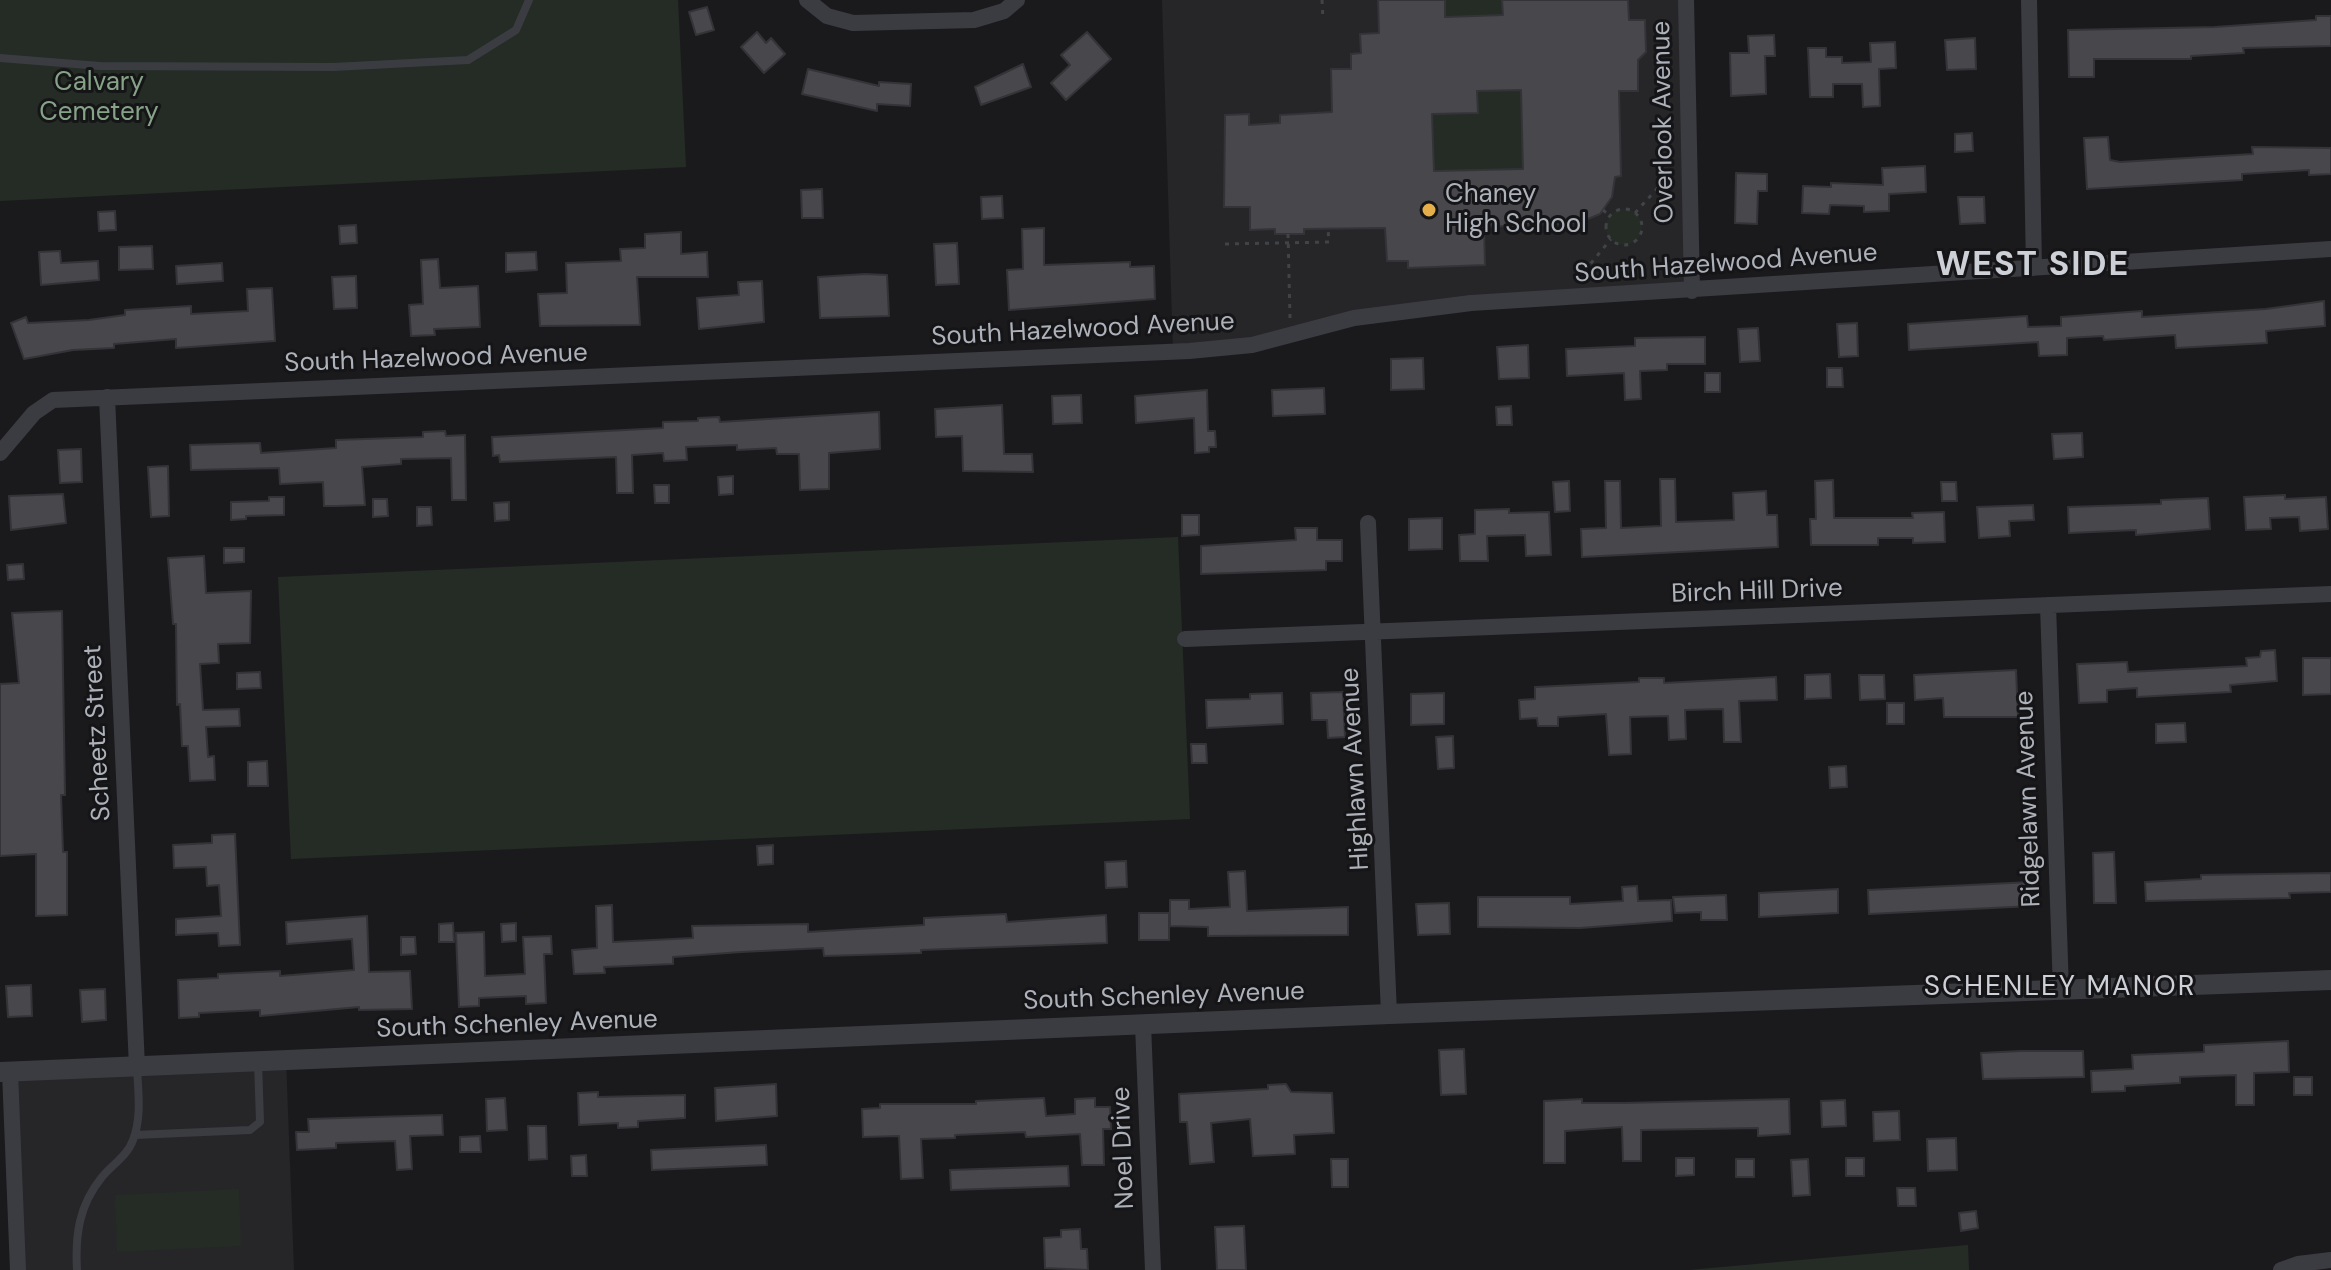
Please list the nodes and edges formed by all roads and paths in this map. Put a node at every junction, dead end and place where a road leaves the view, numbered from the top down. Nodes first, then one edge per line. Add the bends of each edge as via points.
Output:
1 (529, 0) edge
2 (807, 0) edge
3 (1017, 0) edge
4 (1322, 0) edge
5 (1686, 0) edge
6 (2029, 0) edge
7 (1323, 20) dead end
8 (0, 58) edge
9 (1689, 153) junction
10 (1603, 210) dead end
11 (1635, 213) junction
12 (1610, 216) junction
13 (1328, 229) dead end
14 (1288, 234) dead end
15 (1611, 239) junction
16 (1288, 243) junction
17 (1225, 244) dead end
18 (2331, 249) edge
19 (2034, 268) junction
20 (1692, 291) junction
21 (1561, 298) junction
22 (1291, 335) junction
23 (107, 397) junction
24 (0, 453) edge
25 (1368, 523) dead end
26 (2331, 594) edge
27 (2048, 605) junction
28 (1374, 630) junction
29 (1185, 639) dead end
30 (2331, 980) edge
31 (2061, 991) junction
32 (1389, 1014) junction
33 (1143, 1025) junction
34 (258, 1062) junction
35 (137, 1067) junction
36 (5, 1072) edge
37 (135, 1135) junction
38 (2331, 1260) edge
39 (18, 1270) edge
40 (77, 1270) edge
41 (1153, 1270) edge
42 (2281, 1270) edge

1 - 8 lane via 516,30 468,60 333,67 100,66
2 - 3 street via 827,16 853,23 974,20 1004,11
4 - 7 path
5 - 9 street, Overlook Avenue
6 - 19 street
9 - 11 path
9 - 20 street, Overlook Avenue
10 - 12 path
11 - 12 path via 1619,210
11 - 15 path via 1642,222 1638,238 1622,244
12 - 15 path
13 - 16 path via 1329,242
14 - 16 path
15 - 21 path
16 - 17 path
16 - 22 path
18 - 19 street, South Hazelwood Avenue
19 - 20 street, South Hazelwood Avenue
20 - 21 street, South Hazelwood Avenue
21 - 22 street, South Hazelwood Avenue via 1373,315
22 - 23 street, South Hazelwood Avenue via 1189,351
23 - 24 street, South Hazelwood Avenue via 53,400 34,413
23 - 35 street, Scheetz Street
25 - 28 street, Highlawn Avenue
26 - 27 street, Birch Hill Drive
27 - 28 street, Birch Hill Drive
27 - 31 street, Ridgelawn Avenue
28 - 29 street, Birch Hill Drive
28 - 32 street, Highlawn Avenue
30 - 31 street, South Schenley Avenue
31 - 32 street, South Schenley Avenue
32 - 33 street, South Schenley Avenue
33 - 34 street, South Schenley Avenue
33 - 41 street, Noel Drive
34 - 35 street, South Schenley Avenue
34 - 37 lane via 260,1122 250,1130
35 - 36 street, South Schenley Avenue
35 - 37 lane
36 - 39 street
37 - 40 lane via 86,1202 78,1225
38 - 42 street

